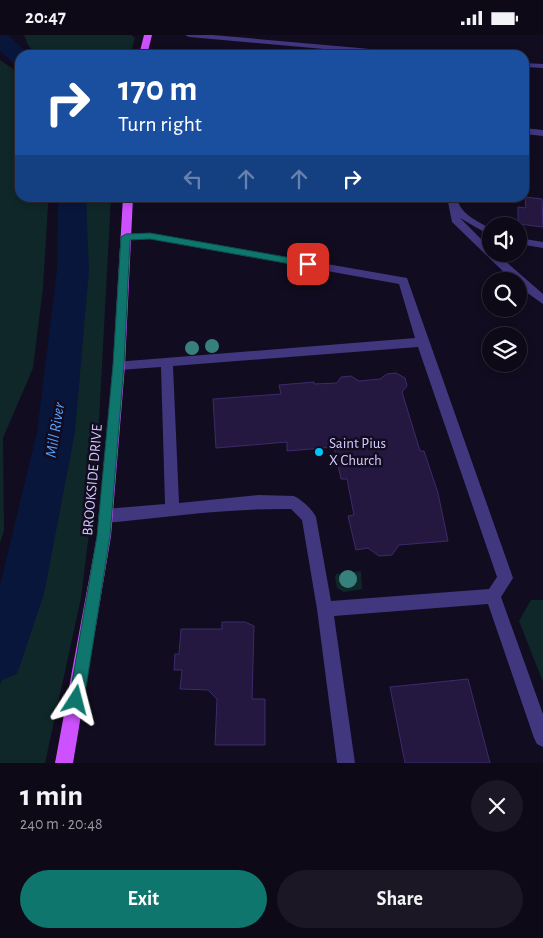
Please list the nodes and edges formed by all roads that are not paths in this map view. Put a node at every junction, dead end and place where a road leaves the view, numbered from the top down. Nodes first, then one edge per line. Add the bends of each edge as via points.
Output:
1 (148, 35) edge
2 (189, 35) edge
3 (144, 50) edge
4 (359, 50) edge
5 (529, 65) edge
6 (543, 66) edge
7 (529, 132) edge
8 (543, 133) edge
9 (128, 202) edge
10 (452, 202) edge
11 (453, 202) edge
12 (482, 228) edge
13 (126, 237) junction
14 (527, 242) edge
15 (543, 245) edge
16 (510, 272) edge
17 (527, 287) edge
18 (543, 300) edge
19 (422, 342) junction
20 (167, 362) junction
21 (119, 365) junction
22 (172, 511) junction
23 (105, 516) junction
24 (493, 596) junction
25 (325, 609) junction
26 (543, 738) edge
27 (64, 763) edge
28 (346, 763) edge

1 - 3 main road
2 - 4 street
5 - 6 street
7 - 8 street
9 - 13 main road, BROOKSIDE DRIVE
10 - 16 street via 455,220
11 - 12 street via 463,216
13 - 19 street via 150,236 403,281
13 - 21 main road, BROOKSIDE DRIVE
14 - 15 street
17 - 18 street
19 - 20 street
19 - 24 street via 504,577
20 - 21 street
20 - 22 street
21 - 23 main road, BROOKSIDE DRIVE
22 - 23 street
22 - 25 street via 258,502 294,503 309,517
23 - 27 main road, BROOKSIDE DRIVE
24 - 25 street
24 - 26 street
25 - 28 street

